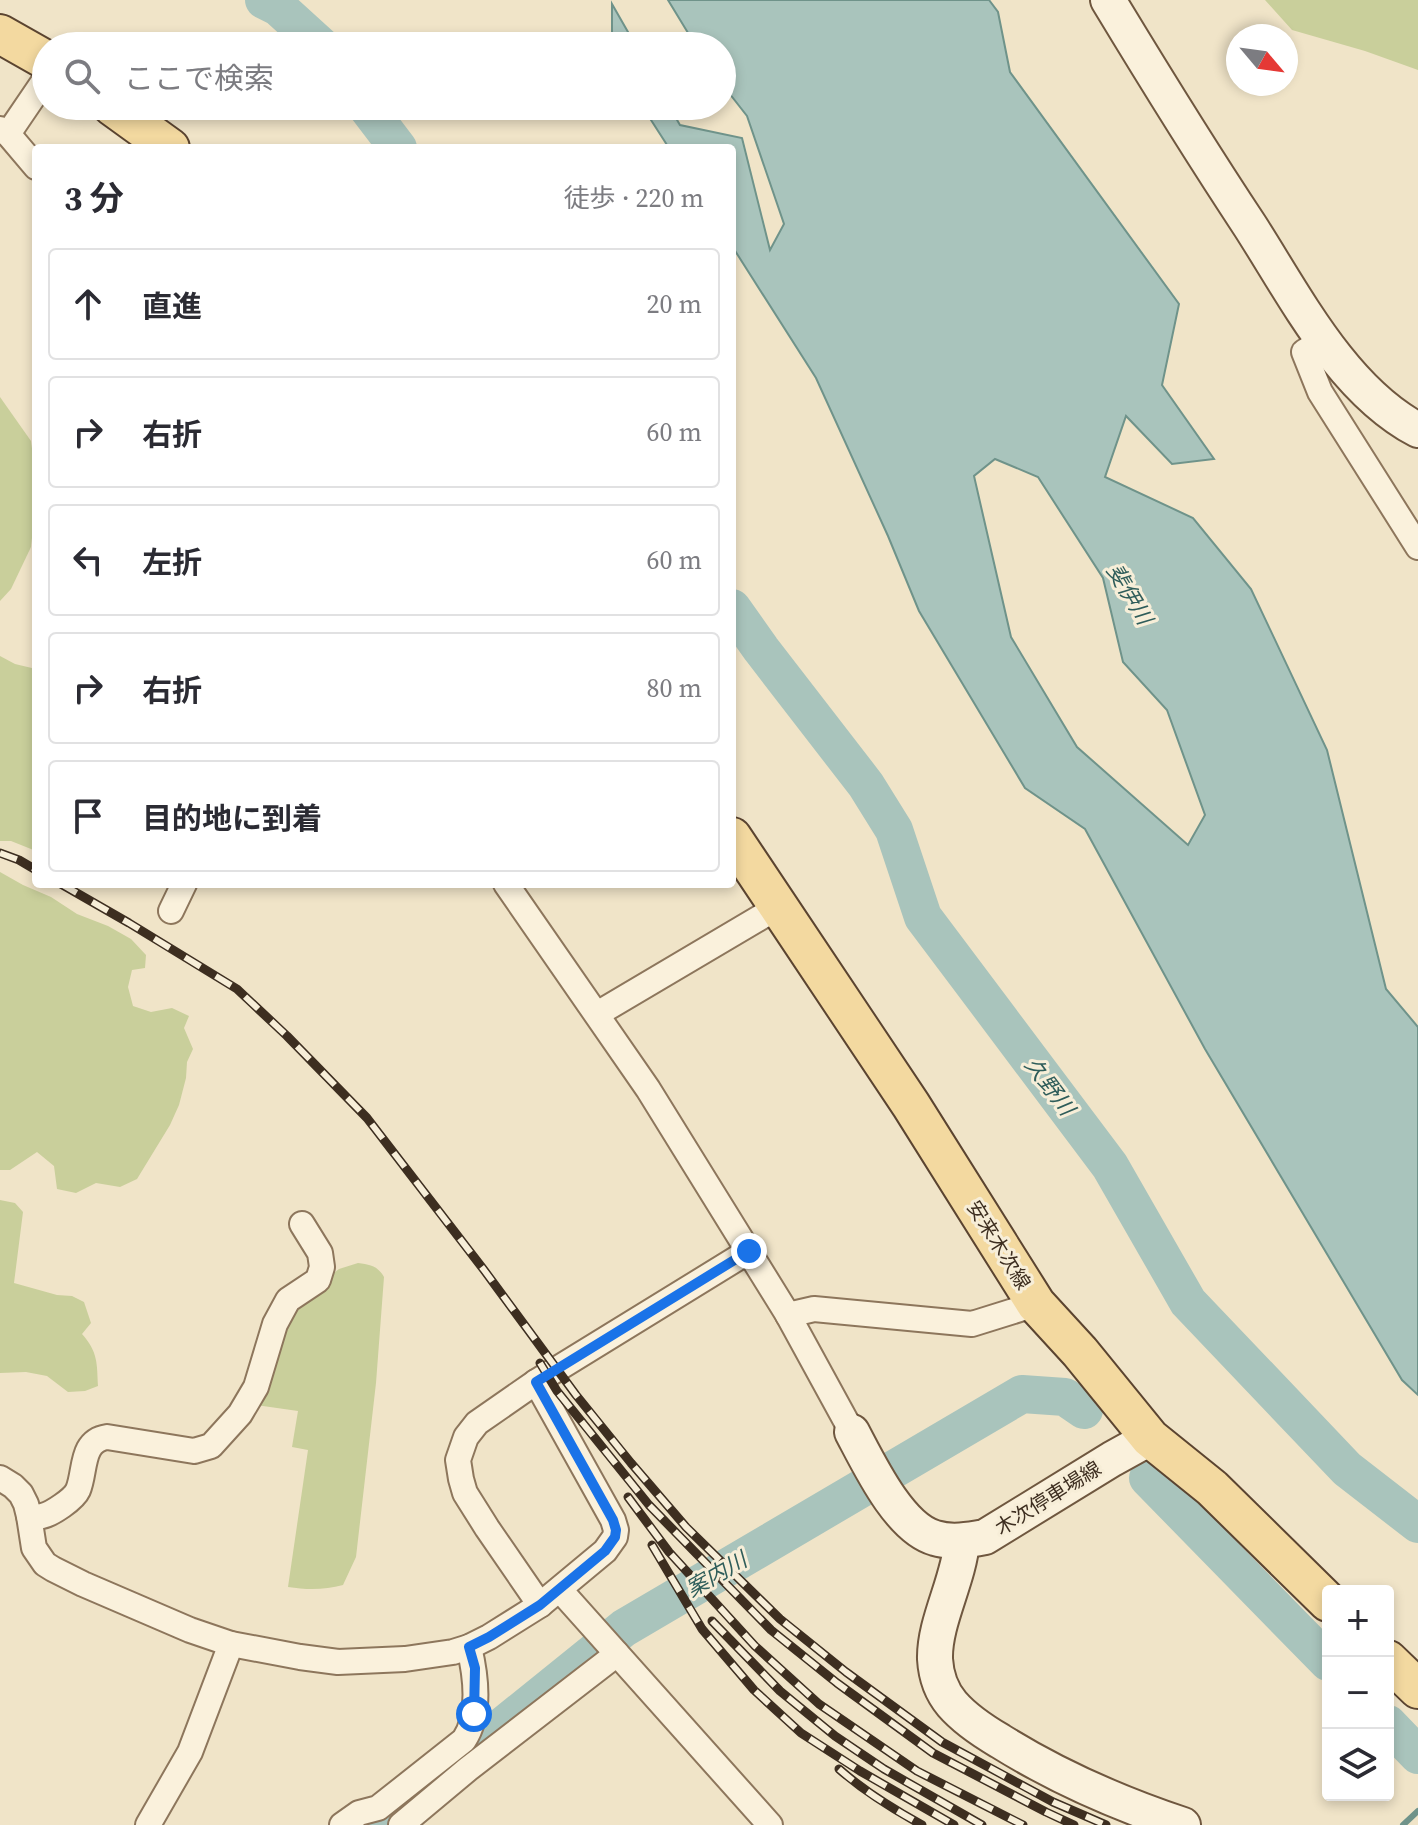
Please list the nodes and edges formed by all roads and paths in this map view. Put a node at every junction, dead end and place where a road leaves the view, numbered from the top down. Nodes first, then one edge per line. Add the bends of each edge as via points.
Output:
1 (1108, 0) edge
2 (0, 34) edge
3 (32, 52) edge
4 (32, 96) edge
5 (131, 120) edge
6 (4, 132) edge
7 (164, 144) edge
8 (32, 163) edge
9 (1323, 340) junction
10 (1418, 430) edge
11 (1418, 547) edge
12 (736, 843) edge
13 (182, 888) edge
14 (517, 888) edge
15 (778, 907) junction
16 (171, 911) dead end
17 (597, 1014) junction
18 (302, 1224) dead end
19 (749, 1251) junction
20 (1036, 1304) junction
21 (788, 1315) junction
22 (536, 1382) junction
23 (852, 1432) joint
24 (1150, 1438) junction
25 (0, 1478) edge
26 (29, 1516) junction
27 (962, 1541) junction
28 (560, 1590) junction
29 (1322, 1596) edge
30 (540, 1605) junction
31 (231, 1644) junction
32 (610, 1646) junction
33 (469, 1647) junction
34 (1394, 1666) edge
35 (1418, 1689) edge
36 (462, 1759) junction
37 (148, 1825) edge
38 (342, 1825) edge
39 (401, 1825) edge
40 (770, 1825) edge
41 (1183, 1825) edge

1 - 9 street
2 - 3 main road
4 - 6 street
5 - 7 main road
6 - 8 street
9 - 10 street via 1379,404
9 - 11 street via 1304,352 1320,392
12 - 15 main road, 安来木次線
13 - 16 street
14 - 17 street
15 - 17 street
15 - 20 main road, 安来木次線
17 - 19 street
18 - 26 street via 320,1253 318,1280 288,1300 256,1387 211,1446 194,1451 100,1438 83,1461 77,1492 57,1509
19 - 21 street
19 - 22 street
20 - 21 street via 972,1324 814,1309
20 - 24 main road, 安来木次線
21 - 23 street
22 - 28 street via 616,1530 605,1551
22 - 30 street via 477,1423 458,1460 465,1493
23 - 27 street via 908,1522 934,1538
24 - 27 street, 木次停車場線 via 985,1537
24 - 29 main road, 安来木次線 via 1212,1488
25 - 26 street via 21,1494
26 - 31 street via 34,1548 45,1564
27 - 41 street via 935,1643 937,1676 953,1705 1028,1759
28 - 30 street
28 - 32 street
30 - 33 street
31 - 33 street via 338,1662 405,1659
31 - 37 street via 190,1752
32 - 36 street
32 - 40 street
33 - 36 street via 475,1668 474,1714
34 - 35 main road
36 - 38 street
36 - 39 street

